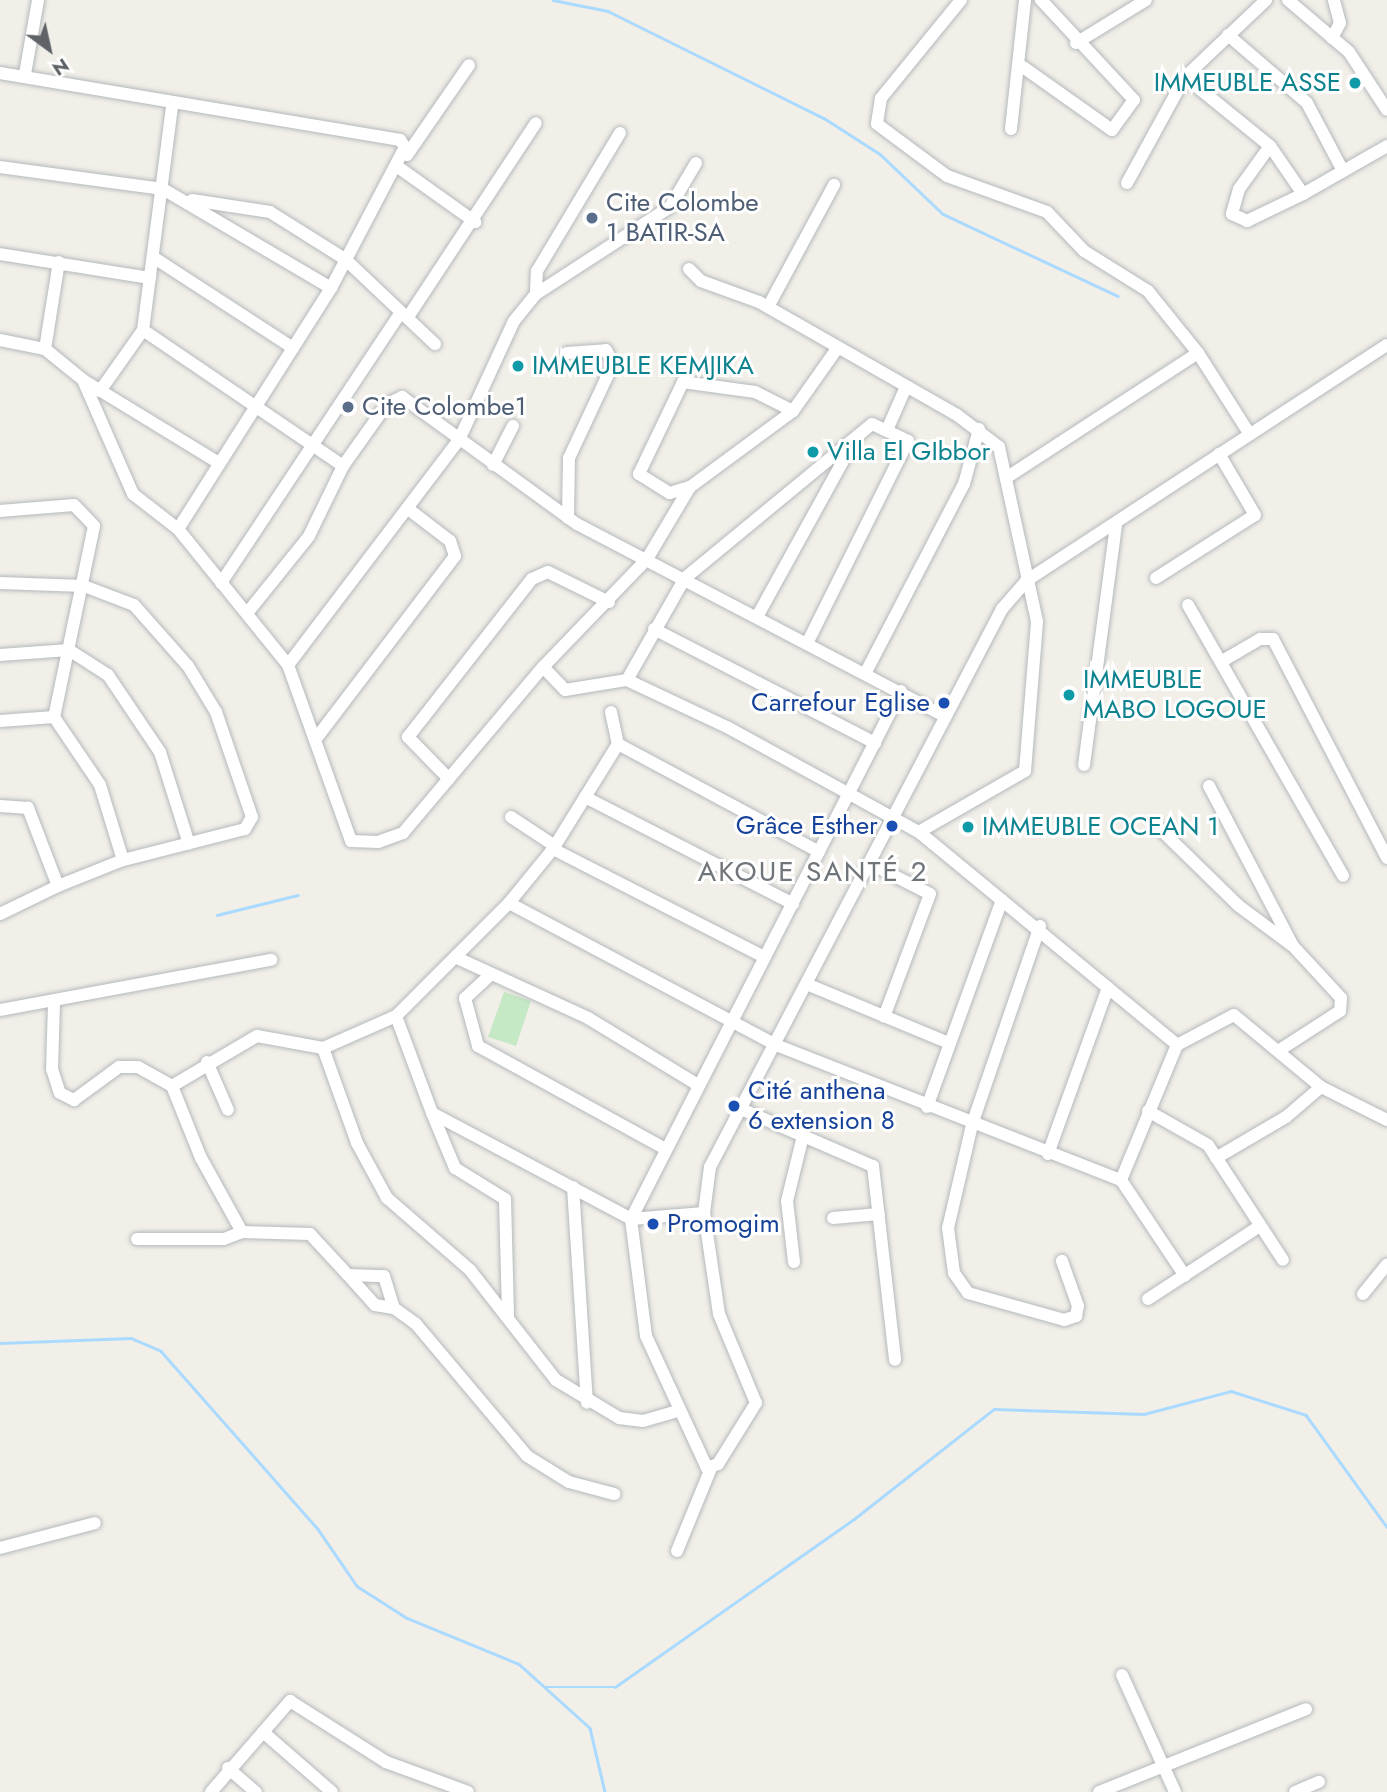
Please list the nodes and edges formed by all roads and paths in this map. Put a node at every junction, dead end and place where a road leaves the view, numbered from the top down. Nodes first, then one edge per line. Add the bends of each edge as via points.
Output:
1 (38, 0) edge
2 (961, 0) edge
3 (1025, 0) edge
4 (1041, 0) edge
5 (1146, 0) edge
6 (1266, 0) edge
7 (1289, 0) edge
8 (1334, 0) edge
9 (1228, 35) junction
10 (1332, 38) junction
11 (1076, 43) junction
12 (469, 65) dead end
13 (1023, 67) junction
14 (0, 72) edge
15 (25, 75) junction
16 (1185, 77) junction
17 (172, 106) junction
18 (1387, 110) edge
19 (536, 123) dead end
20 (1012, 129) dead end
21 (620, 132) dead end
22 (1270, 146) junction
23 (1387, 146) edge
24 (407, 155) junction
25 (696, 163) dead end
26 (0, 167) edge
27 (398, 167) junction
28 (1343, 171) junction
29 (1126, 183) dead end
30 (834, 185) dead end
31 (163, 189) junction
32 (1303, 194) junction
33 (185, 199) junction
34 (475, 222) junction
35 (0, 254) edge
36 (153, 257) junction
37 (345, 260) junction
38 (59, 262) junction
39 (689, 269) dead end
40 (150, 278) junction
41 (331, 288) junction
42 (536, 294) junction
43 (768, 307) junction
44 (403, 316) junction
45 (143, 330) junction
46 (0, 340) edge
47 (435, 344) dead end
48 (1387, 345) edge
49 (45, 348) junction
50 (293, 348) junction
51 (836, 350) junction
52 (566, 353) dead end
53 (1198, 353) junction
54 (83, 380) junction
55 (906, 387) junction
56 (100, 391) junction
57 (255, 407) junction
58 (793, 411) junction
59 (513, 425) dead end
60 (979, 429) junction
61 (887, 430) junction
62 (1249, 433) junction
63 (855, 438) junction
64 (459, 440) junction
65 (312, 446) junction
66 (1219, 454) junction
67 (219, 463) junction
68 (494, 465) junction
69 (343, 466) junction
70 (1006, 478) junction
71 (690, 487) junction
72 (407, 508) junction
73 (0, 511) edge
74 (568, 518) junction
75 (1116, 525) junction
76 (178, 529) junction
77 (647, 559) junction
78 (685, 578) junction
79 (1156, 578) dead end
80 (1026, 582) junction
81 (0, 583) edge
82 (221, 583) junction
83 (84, 586) junction
84 (608, 602) junction
85 (1188, 605) dead end
86 (248, 612) junction
87 (758, 615) junction
88 (654, 629) junction
89 (808, 642) junction
90 (69, 650) junction
91 (0, 655) edge
92 (1224, 660) junction
93 (288, 665) junction
94 (542, 667) junction
95 (867, 670) junction
96 (627, 680) junction
97 (901, 691) junction
98 (611, 712) dead end
99 (54, 717) junction
100 (946, 717) junction
101 (0, 721) edge
102 (318, 736) junction
103 (875, 743) junction
104 (618, 744) junction
105 (1084, 765) dead end
106 (449, 779) junction
107 (1209, 786) dead end
108 (849, 794) junction
109 (585, 797) junction
110 (0, 806) edge
111 (511, 817) dead end
112 (894, 820) junction
113 (1158, 827) dead end
114 (919, 832) junction
115 (189, 844) junction
116 (554, 848) junction
117 (820, 852) junction
118 (1387, 858) edge
119 (123, 860) junction
120 (871, 864) junction
121 (1343, 876) dead end
122 (58, 886) junction
123 (1002, 901) junction
124 (509, 903) junction
125 (793, 904) junction
126 (0, 914) edge
127 (1040, 926) junction
128 (1293, 946) junction
129 (455, 957) junction
130 (764, 957) junction
131 (271, 960) dead end
132 (489, 976) junction
133 (808, 985) junction
134 (1108, 987) junction
135 (54, 1003) junction
136 (0, 1010) edge
137 (396, 1016) junction
138 (884, 1017) junction
139 (729, 1022) junction
140 (949, 1043) junction
141 (776, 1045) junction
142 (1177, 1045) junction
143 (323, 1048) junction
144 (1281, 1049) junction
145 (207, 1062) junction
146 (698, 1085) junction
147 (172, 1086) junction
148 (1321, 1087) junction
149 (927, 1107) junction
150 (741, 1109) junction
151 (228, 1110) dead end
152 (1148, 1111) junction
153 (432, 1113) junction
154 (1387, 1120) edge
155 (972, 1125) junction
156 (803, 1136) junction
157 (666, 1149) junction
158 (1048, 1154) junction
159 (1216, 1158) junction
160 (1121, 1180) junction
161 (573, 1187) junction
162 (704, 1213) junction
163 (879, 1214) junction
164 (631, 1219) junction
165 (833, 1219) dead end
166 (1260, 1226) junction
167 (242, 1232) junction
168 (137, 1238) dead end
169 (1283, 1260) dead end
170 (1062, 1261) dead end
171 (794, 1262) dead end
172 (1386, 1267) edge
173 (348, 1275) junction
174 (1185, 1276) junction
175 (1363, 1294) dead end
176 (1148, 1299) dead end
177 (394, 1308) junction
178 (508, 1317) junction
179 (895, 1360) dead end
180 (587, 1403) junction
181 (678, 1411) junction
182 (711, 1468) junction
183 (614, 1494) dead end
184 (96, 1523) dead end
185 (0, 1548) edge
186 (677, 1551) dead end
187 (1122, 1675) dead end
188 (1306, 1709) dead end
189 (263, 1732) junction
190 (228, 1768) junction
191 (1164, 1768) junction
192 (1319, 1783) dead end
193 (211, 1792) edge
194 (256, 1792) edge
195 (332, 1792) edge
196 (468, 1792) edge
197 (1099, 1792) edge
198 (1175, 1792) edge
199 (1295, 1792) edge

1 - 15 street
2 - 53 street via 881,98 877,124 947,176 1047,212 1094,258 1148,291
3 - 13 street
4 - 11 street
5 - 11 street
6 - 9 street
7 - 10 street
8 - 10 street via 1340,23
9 - 16 street
9 - 28 street via 1307,103
10 - 18 street
11 - 13 street via 1135,96 1112,131
12 - 24 street
13 - 20 street
14 - 15 street
15 - 17 street
16 - 22 street
16 - 29 street
17 - 24 street via 400,140
17 - 31 street
19 - 34 street
21 - 42 street via 537,271
22 - 32 street
22 - 32 street via 1239,189 1232,214 1247,222
23 - 28 street
24 - 27 street
25 - 42 street via 670,207
26 - 31 street
27 - 34 street
27 - 37 street
28 - 32 street
30 - 43 street
31 - 33 street
31 - 36 street
33 - 37 street via 257,206
33 - 41 street
34 - 44 street
35 - 38 street
36 - 40 street
36 - 50 street
37 - 41 street
37 - 44 street
38 - 40 street
38 - 49 street
39 - 43 street via 701,281
40 - 45 street
41 - 50 street
42 - 64 street via 514,321
43 - 51 street
44 - 47 street
44 - 65 street
45 - 56 street
45 - 57 street
46 - 49 street
48 - 62 street
49 - 54 street
50 - 57 street
51 - 55 street
51 - 58 street
52 - 74 street via 606,350 613,356 569,458
53 - 62 street
53 - 70 street
54 - 56 street
54 - 76 street via 123,480
55 - 60 street
55 - 61 street
56 - 67 street
57 - 65 street
57 - 67 street
58 - 71 street
58 - 71 street via 755,392 684,382 639,469 642,480 670,493
59 - 68 street
60 - 70 street via 999,447
60 - 95 street via 964,484
61 - 63 street via 872,425
61 - 89 street via 908,442
62 - 66 street
63 - 78 street
63 - 87 street
64 - 68 street
64 - 69 street via 401,397 387,404
64 - 72 street
65 - 69 street
65 - 82 street
66 - 75 street
66 - 79 street via 1255,515
67 - 76 street
68 - 74 street
69 - 86 street via 309,536
70 - 80 street
71 - 77 street
72 - 93 street
72 - 102 street via 450,541 455,556
73 - 83 street via 42,505 83,509 95,533
74 - 77 street
75 - 80 street
75 - 105 street
76 - 82 street
77 - 78 street
77 - 84 street
78 - 87 street
78 - 88 street
80 - 100 street via 993,626
80 - 114 street via 1037,622 1025,771
81 - 83 street
82 - 86 street
83 - 90 street
83 - 115 street via 134,605 188,666 216,712 251,824
84 - 94 street
84 - 106 street via 548,572 532,579 408,737
85 - 92 street
86 - 93 street
87 - 89 street
88 - 96 street
88 - 103 street
89 - 95 street
90 - 91 street
90 - 99 street
90 - 115 street via 108,675 154,739
92 - 118 street via 1260,639 1273,639
92 - 121 street
93 - 102 street
94 - 96 street via 565,690
94 - 106 street
95 - 97 street
96 - 108 street
97 - 100 street
97 - 103 street
98 - 104 street
99 - 101 street
99 - 119 street via 100,785
100 - 112 street
102 - 106 street via 351,841 378,842 403,833
103 - 108 street
104 - 109 street
104 - 117 street
107 - 128 street
108 - 112 street
108 - 117 street
109 - 116 street
109 - 125 street
110 - 122 street via 28,808
111 - 116 street
112 - 114 street
112 - 120 street
113 - 128 street via 1239,906
114 - 123 street
115 - 119 street
116 - 124 street
116 - 130 street
117 - 125 street
119 - 122 street
120 - 133 street
120 - 138 street via 930,894
122 - 126 street
123 - 127 street
123 - 140 street
124 - 129 street
124 - 139 street
125 - 130 street
127 - 134 street
127 - 155 street
128 - 144 street via 1343,1005
129 - 132 street
129 - 137 street
130 - 139 street
131 - 135 street
132 - 146 street via 588,1018
132 - 157 street via 465,998 478,1046
133 - 138 street
133 - 141 street
134 - 142 street
134 - 158 street
135 - 136 street
135 - 147 street via 52,1069 60,1093 74,1100 120,1067 138,1067
137 - 143 street
137 - 153 street
138 - 140 street
139 - 141 street
139 - 146 street
140 - 149 street
141 - 149 street
141 - 150 street
142 - 144 street via 1234,1016
142 - 152 street
143 - 145 street via 257,1036
143 - 178 street via 357,1143 387,1198 464,1264
144 - 148 street
145 - 147 street
145 - 151 street
146 - 157 street
147 - 167 street via 201,1158
148 - 154 street
148 - 159 street via 1286,1117
149 - 155 street
150 - 156 street
150 - 162 street via 710,1167
152 - 159 street via 1208,1145
152 - 160 street
153 - 161 street
153 - 178 street via 455,1168 505,1199
155 - 158 street
155 - 170 street via 948,1228 960,1284 968,1293 1064,1320 1076,1315 1078,1306
156 - 163 street via 867,1159 876,1174
156 - 171 street via 787,1201
157 - 164 street
158 - 160 street
159 - 166 street
160 - 174 street
161 - 164 street
161 - 180 street
162 - 164 street
162 - 182 street via 719,1314 756,1403
163 - 165 street
163 - 179 street
164 - 181 street via 646,1336
166 - 169 street
166 - 174 street
167 - 168 street via 224,1238
167 - 173 street via 310,1234
172 - 175 street
173 - 177 street via 375,1304
173 - 177 street via 384,1276
174 - 176 street
177 - 183 street via 416,1324 527,1456 569,1482
178 - 180 street via 556,1380
180 - 181 street via 632,1420
181 - 182 street
182 - 186 street
184 - 185 street
187 - 191 street
188 - 191 street
189 - 190 street
189 - 195 street
189 - 196 street via 290,1702 386,1762
190 - 193 street
190 - 194 street
191 - 197 street
191 - 198 street
192 - 199 street

